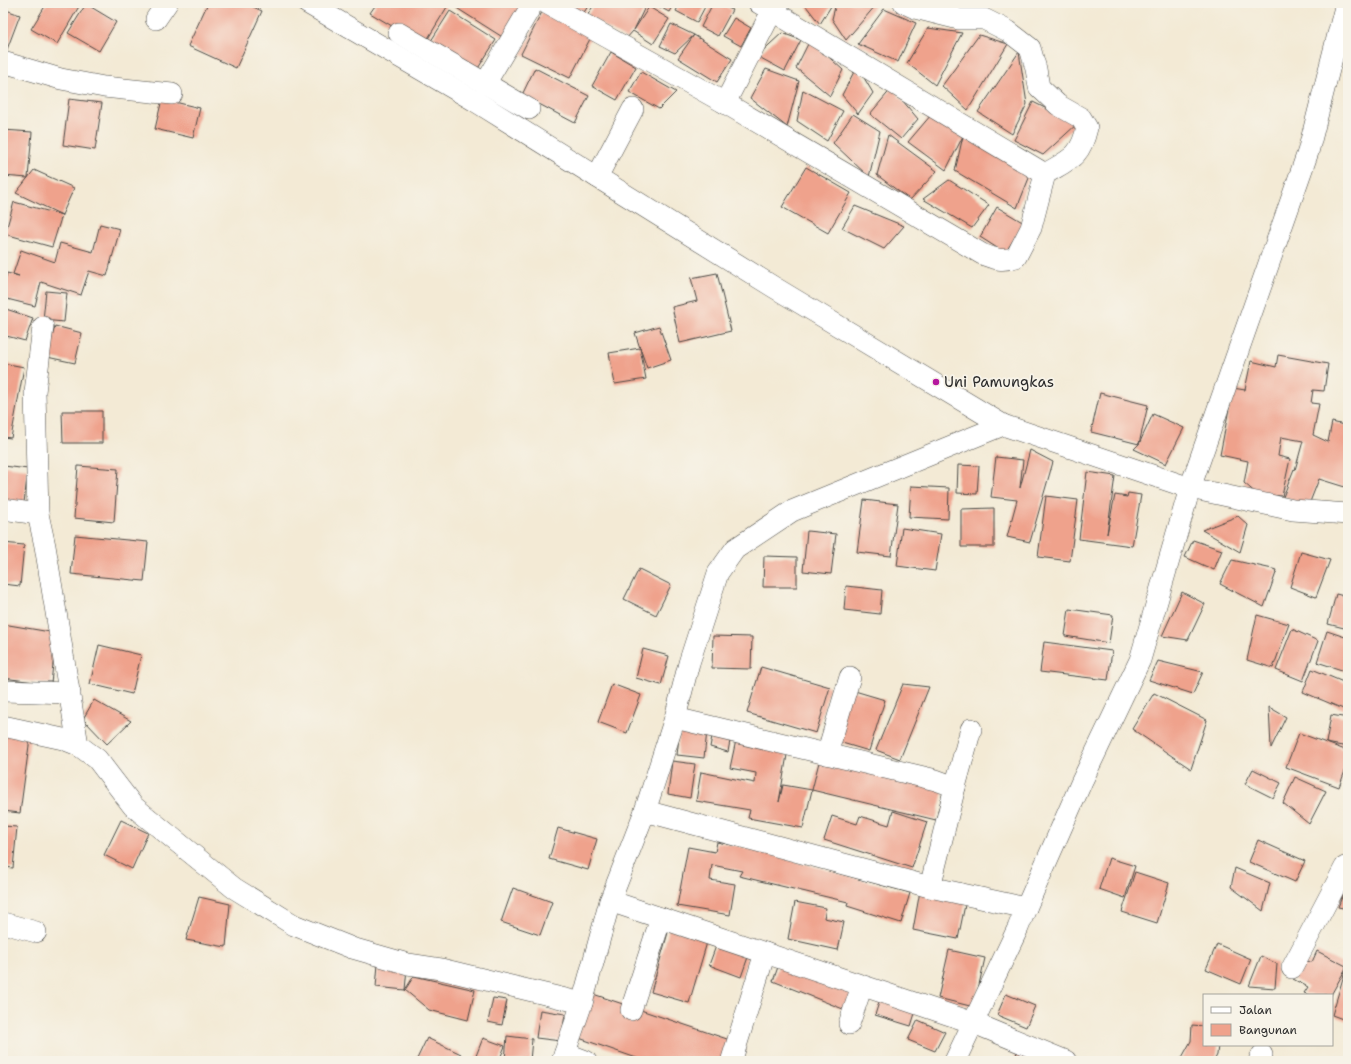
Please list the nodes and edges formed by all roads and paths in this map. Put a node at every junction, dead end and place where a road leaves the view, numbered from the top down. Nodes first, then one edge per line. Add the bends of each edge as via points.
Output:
1 (307, 3) edge
2 (533, 3) edge
3 (546, 3) edge
4 (904, 3) edge
5 (1346, 3) edge
6 (770, 6) edge
7 (399, 33) dead end
8 (3, 62) edge
9 (485, 84) junction
10 (172, 94) dead end
11 (725, 103) junction
12 (633, 108) dead end
13 (529, 109) dead end
14 (1046, 174) junction
15 (597, 177) junction
16 (43, 327) dead end
17 (1002, 425) junction
18 (1190, 488) junction
19 (3, 509) edge
20 (38, 514) junction
21 (1348, 514) edge
22 (850, 677) dead end
23 (3, 692) edge
24 (70, 693) junction
25 (675, 718) junction
26 (3, 726) edge
27 (971, 729) dead end
28 (78, 745) junction
29 (827, 754) junction
30 (955, 787) junction
31 (645, 810) junction
32 (1347, 864) edge
33 (930, 887) junction
34 (610, 901) junction
35 (1026, 908) junction
36 (661, 918) junction
37 (3, 923) edge
38 (36, 932) dead end
39 (765, 953) junction
40 (1292, 968) dead end
41 (862, 986) junction
42 (582, 1003) junction
43 (631, 1010) dead end
44 (974, 1023) junction
45 (849, 1024) dead end
46 (564, 1057) edge
47 (732, 1059) dead end
48 (586, 1061) edge
49 (955, 1061) edge
50 (1066, 1061) edge

1 - 15 street via 475,101
2 - 9 street
3 - 11 street
4 - 14 street via 959,19 984,19 1008,31 1030,48 1039,87 1058,105 1082,118 1087,128 1083,145 1074,157
5 - 18 street via 1308,152
6 - 11 street
6 - 14 street
7 - 9 street
8 - 10 street via 61,79 104,87
9 - 13 street
11 - 14 street via 982,254 998,260 1006,261 1016,257 1031,228
12 - 15 street
15 - 17 street
16 - 20 street via 35,392
17 - 18 street
17 - 25 street via 792,511 735,549 718,573 705,609
18 - 21 street via 1293,510
18 - 35 street via 1140,660 1082,781
19 - 20 street
20 - 24 street
22 - 29 street
23 - 24 street
24 - 28 street
25 - 29 street
25 - 31 street
26 - 28 street via 63,739
27 - 30 street
28 - 42 street via 97,759 133,806 234,888 294,925 352,948 408,964 441,969
29 - 30 street via 936,780
30 - 33 street
31 - 33 street
31 - 34 street
32 - 40 street
33 - 35 street
34 - 36 street
34 - 42 street
35 - 44 street
36 - 39 street
36 - 43 street
37 - 38 street
39 - 41 street
39 - 47 street
41 - 44 street
41 - 45 street
42 - 46 street
44 - 49 street
44 - 50 street
46 - 48 street

